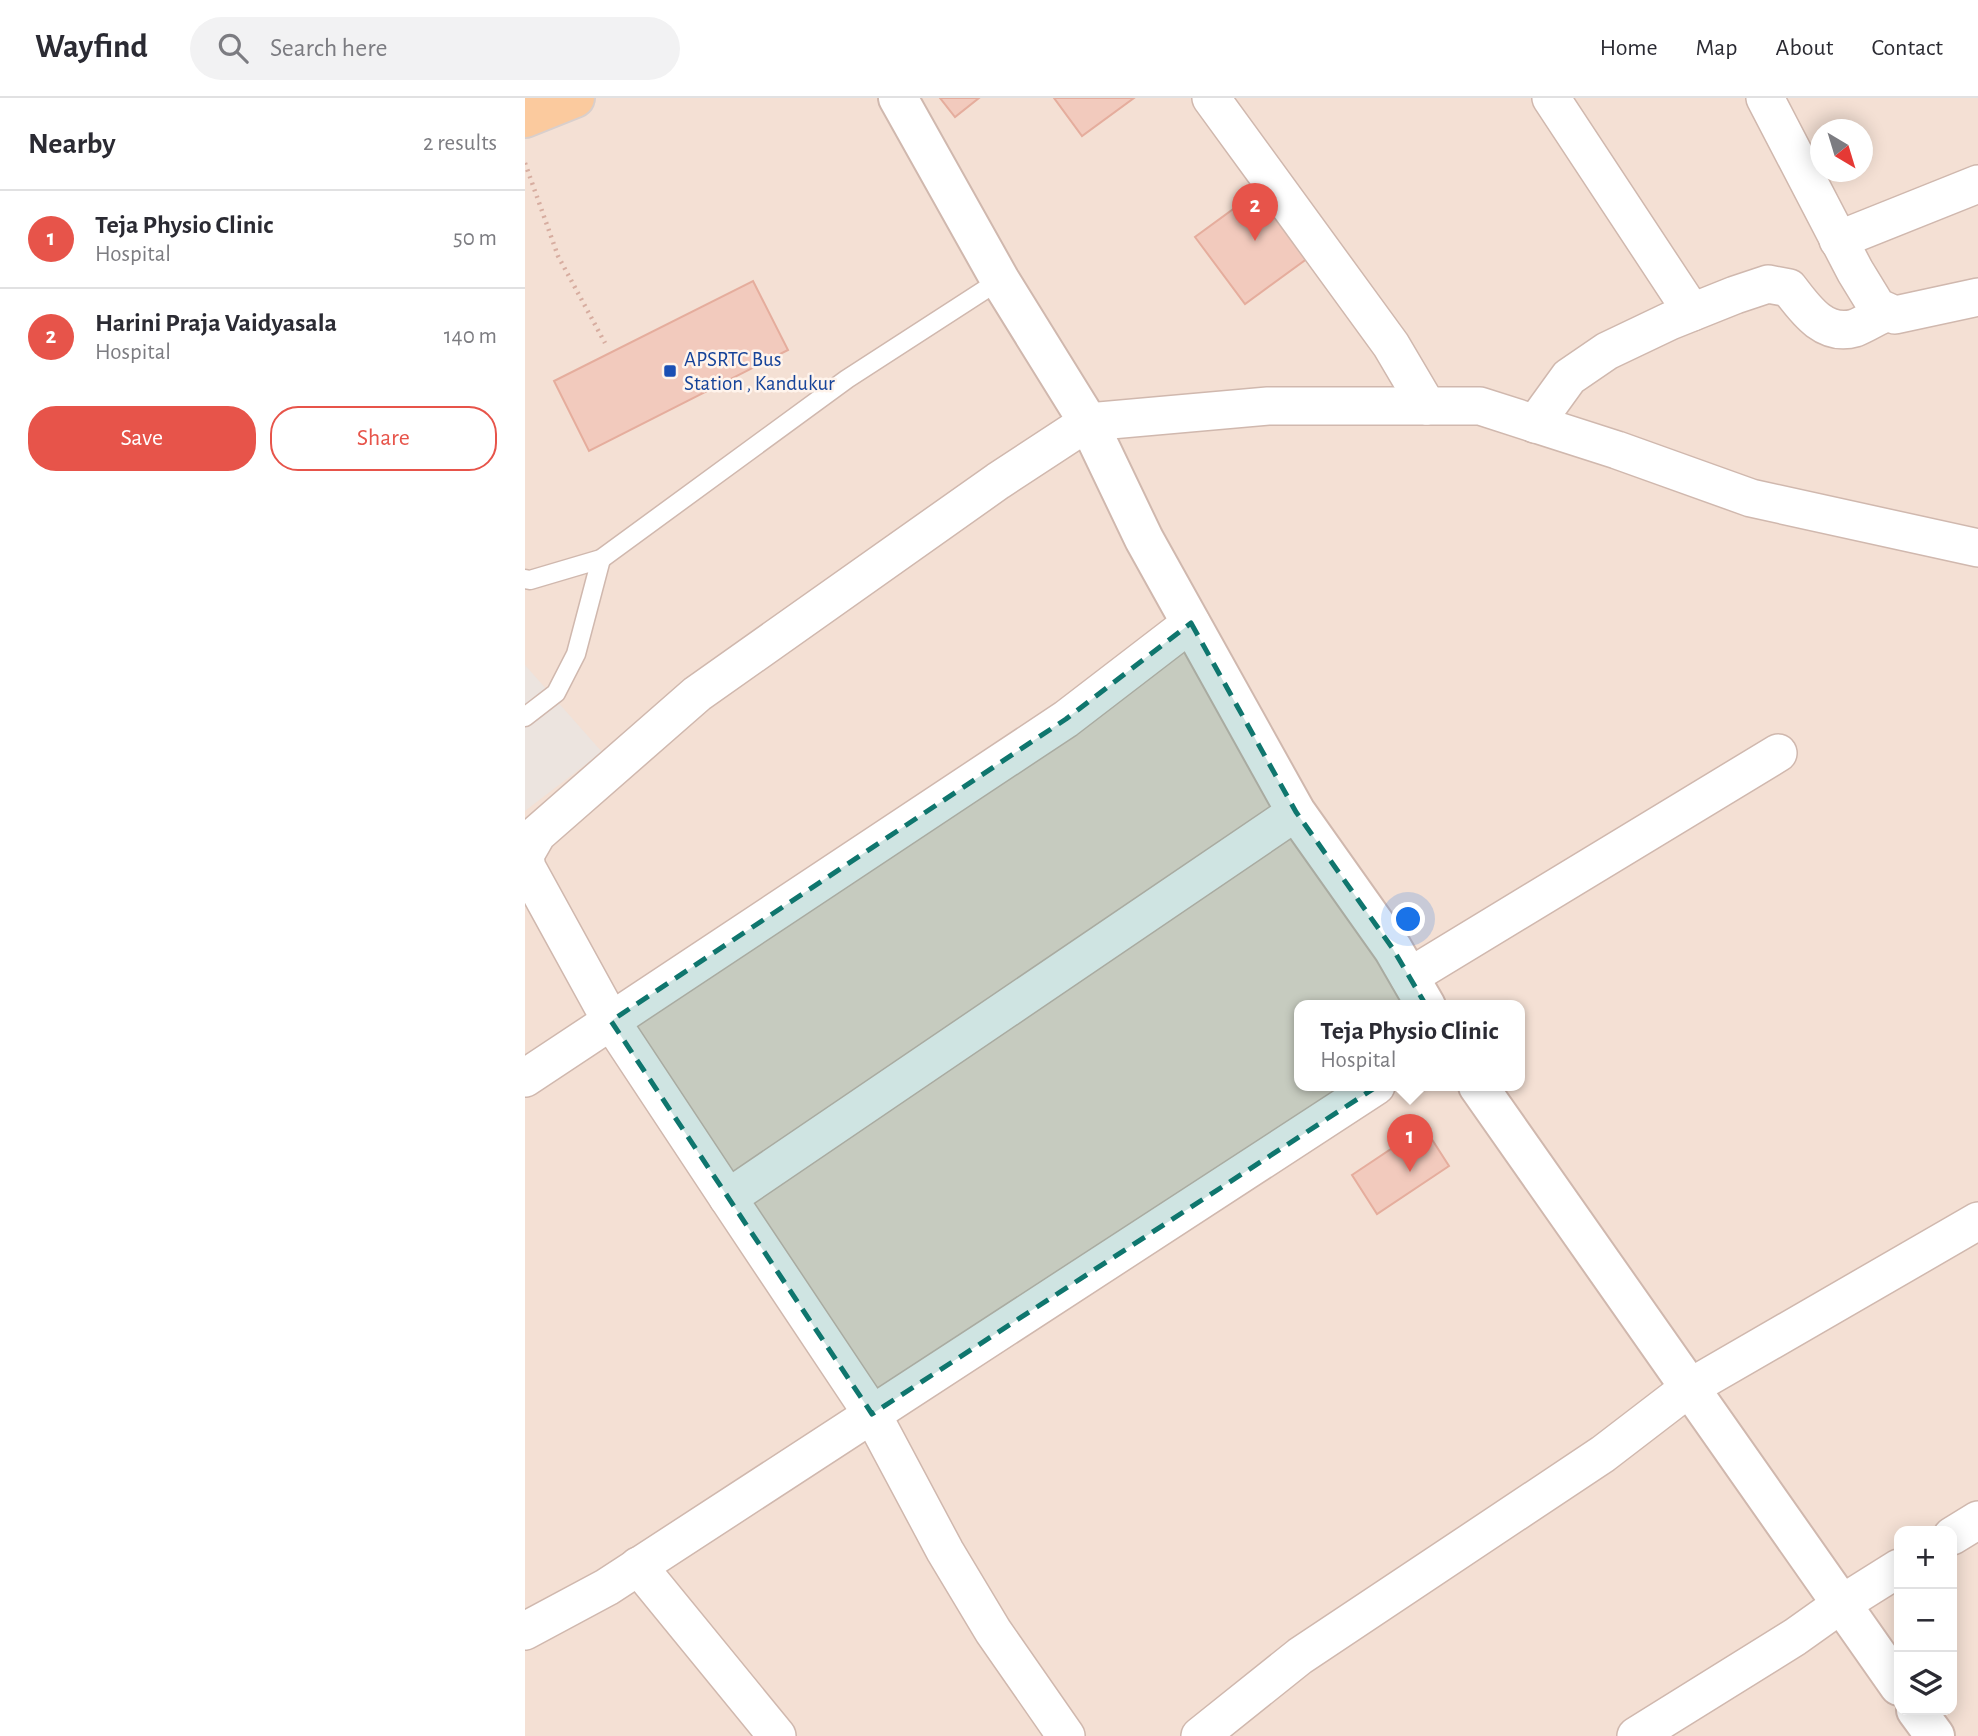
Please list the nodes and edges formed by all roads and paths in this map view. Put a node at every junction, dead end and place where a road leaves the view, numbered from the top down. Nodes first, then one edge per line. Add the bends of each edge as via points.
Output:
1 (575, 98) edge
2 (898, 98) edge
3 (1211, 98) edge
4 (1551, 98) edge
5 (1765, 98) edge
6 (525, 118) edge
7 (525, 163) edge
8 (1978, 184) edge
9 (1838, 240) junction
10 (1000, 280) junction
11 (1978, 297) edge
12 (1692, 312) junction
13 (1885, 313) junction
14 (605, 343) dead end
15 (1427, 406) junction
16 (1088, 422) junction
17 (1535, 424) junction
18 (1978, 548) edge
19 (601, 559) junction
20 (525, 579) edge
21 (1191, 623) junction
22 (525, 717) edge
23 (1778, 753) dead end
24 (1296, 812) junction
25 (525, 857) edge
26 (1418, 991) edge
27 (611, 1021) junction
28 (525, 1078) edge
29 (1368, 1091) edge
30 (1481, 1091) edge
31 (728, 1198) junction
32 (1978, 1220) edge
33 (1689, 1388) junction
34 (872, 1414) junction
35 (1978, 1520) edge
36 (1957, 1533) edge
37 (638, 1566) junction
38 (1894, 1571) edge
39 (1840, 1605) junction
40 (525, 1630) edge
41 (1894, 1679) edge
42 (1920, 1715) edge
43 (777, 1736) edge
44 (1066, 1736) edge
45 (1200, 1736) edge
46 (1636, 1736) edge
47 (1935, 1736) edge

1 - 6 main road
2 - 10 street
3 - 15 street via 1391,345
4 - 12 street
5 - 9 street
7 - 14 path via 558,256
8 - 9 street
9 - 13 street
10 - 16 street
10 - 19 lane via 847,379
11 - 13 street via 1895,316
12 - 13 street via 1768,284 1789,288 1810,316 1835,330 1854,328
12 - 17 street via 1607,351 1569,377
15 - 16 street via 1268,406
15 - 17 street via 1480,406
16 - 21 street via 1144,539
16 - 25 street via 697,694 537,835
17 - 18 street via 1751,498
19 - 20 lane
19 - 22 lane via 576,654 557,692
21 - 24 street
21 - 27 street via 1066,719
23 - 26 street
24 - 26 street
24 - 31 street
25 - 27 street
27 - 28 street
27 - 31 street
29 - 34 street
30 - 33 street
31 - 34 street
32 - 33 street
33 - 39 street
33 - 45 street via 1603,1454 1300,1656
34 - 37 street
34 - 44 street via 979,1608
35 - 36 street
37 - 40 street
37 - 43 street
38 - 39 street
39 - 41 street
39 - 46 street
42 - 47 street

